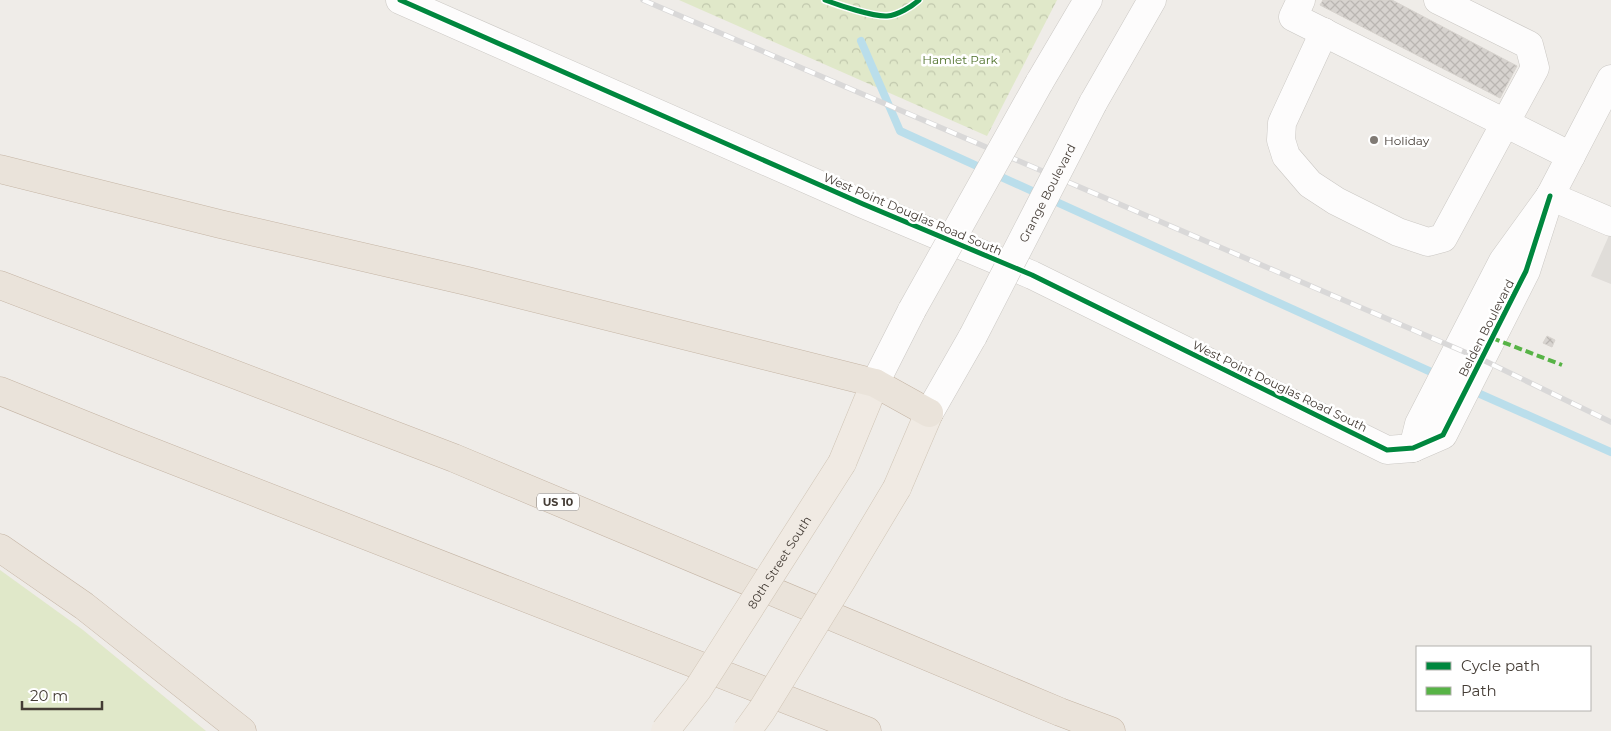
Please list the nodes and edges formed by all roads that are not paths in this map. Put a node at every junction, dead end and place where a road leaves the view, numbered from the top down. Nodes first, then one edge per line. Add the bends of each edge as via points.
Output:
1 (400, 0) edge
2 (1088, 0) edge
3 (1152, 0) edge
4 (1301, 0) edge
5 (1438, 0) edge
6 (1324, 32) junction
7 (1611, 79) edge
8 (1506, 123) junction
9 (1571, 156) junction
10 (0, 169) edge
11 (1550, 196) junction
12 (1611, 222) edge
13 (0, 285) edge
14 (875, 383) junction
15 (0, 391) edge
16 (929, 412) junction
17 (1413, 448) joint
18 (0, 548) edge
19 (242, 731) edge
20 (665, 731) edge
21 (747, 731) edge
22 (867, 731) edge
23 (1111, 731) edge

1 - 17 street, West Point Douglas Road South via 1032,275 1387,450
2 - 14 street, bridge via 912,310
3 - 16 street, Grange Boulevard, bridge via 1093,102 973,336
4 - 6 street via 1293,17
5 - 8 street via 1529,45 1535,68
6 - 8 street
6 - 8 street via 1282,123 1281,140 1286,156 1310,184 1336,201 1398,232 1428,242 1443,238
7 - 9 street, Belden Boulevard
8 - 9 street
9 - 11 street, Belden Boulevard
10 - 14 highway
11 - 12 street
11 - 17 street, Belden Boulevard via 1526,271 1443,435
13 - 23 highway, US 10 via 454,458
14 - 16 highway
14 - 20 main road, 80th Street South, bridge via 842,463 698,689
15 - 22 highway
16 - 21 main road, bridge via 896,488
18 - 19 highway via 84,606

